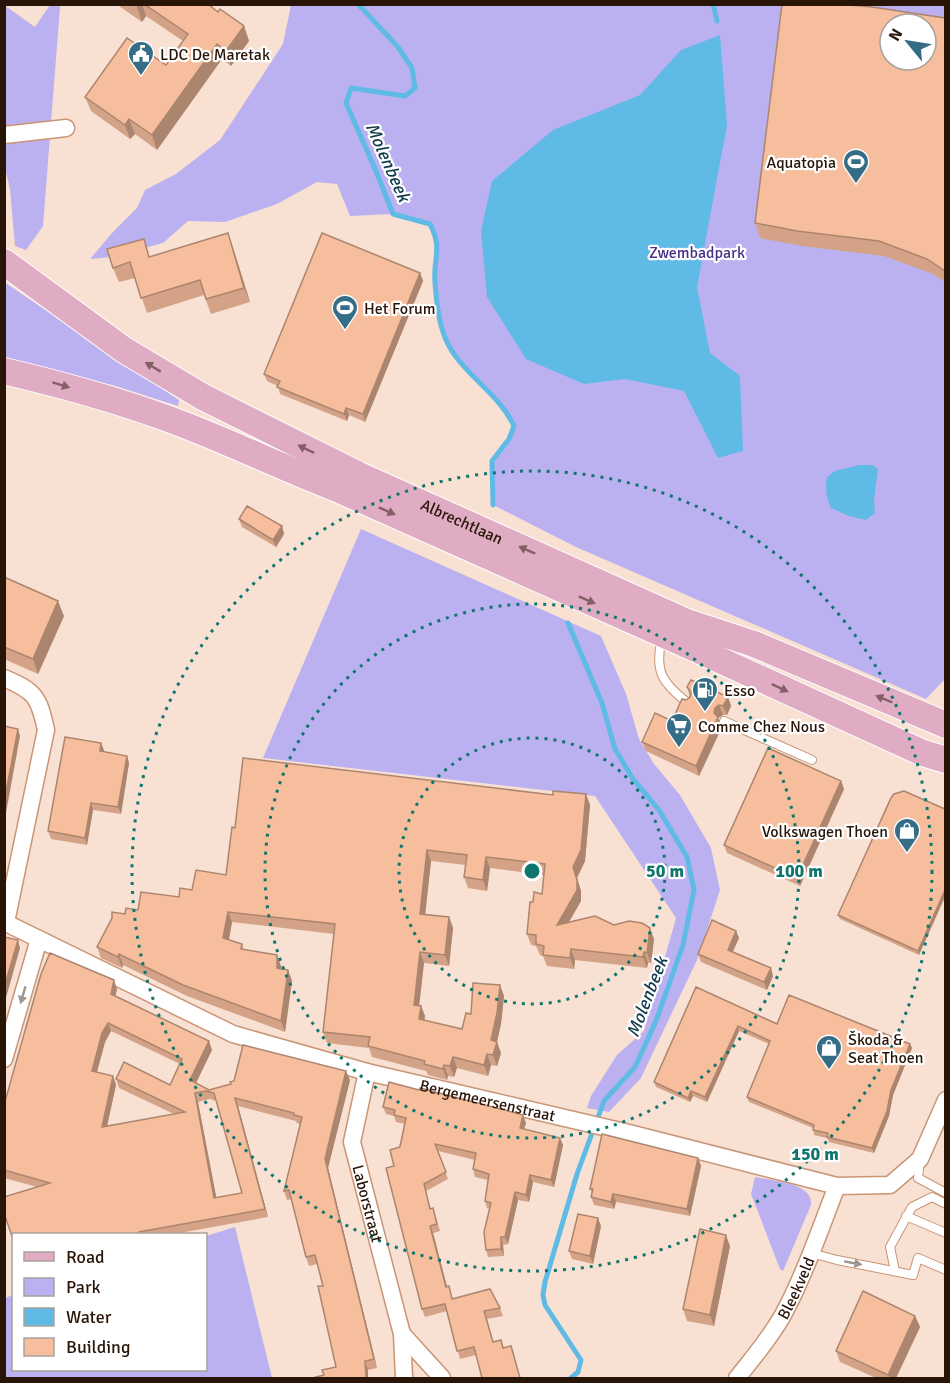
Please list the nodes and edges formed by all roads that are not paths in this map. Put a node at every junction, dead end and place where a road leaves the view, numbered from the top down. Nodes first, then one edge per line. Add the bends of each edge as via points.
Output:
1 (66, 128) dead end
2 (4, 135) edge
3 (5, 262) edge
4 (4, 370) edge
5 (663, 634) junction
6 (4, 678) edge
7 (688, 703) edge
8 (724, 721) dead end
9 (945, 725) edge
10 (812, 760) dead end
11 (945, 760) edge
12 (5, 922) edge
13 (39, 939) junction
14 (4, 1059) edge
15 (367, 1072) junction
16 (945, 1100) edge
17 (920, 1159) junction
18 (837, 1186) junction
19 (945, 1193) edge
20 (945, 1204) edge
21 (906, 1216) junction
22 (945, 1233) edge
23 (811, 1252) junction
24 (945, 1270) edge
25 (895, 1271) junction
26 (402, 1334) junction
27 (404, 1378) edge
28 (442, 1378) edge
29 (736, 1378) edge

1 - 2 street
9 -> 3 main road, Albrechtlaan via 754,644 687,622 359,475 203,397 124,350
4 -> 5 main road, Albrechtlaan via 175,422 335,488
5 - 7 lane via 658,667 664,681
5 -> 11 main road, Albrechtlaan
6 - 12 street via 26,687 41,705 46,730
8 - 10 lane
12 - 13 street, Bergemeersenstraat
13 -> 14 street
13 - 15 street, Bergemeersenstraat via 233,1034
15 - 18 street, Bergemeersenstraat
15 - 26 street, Laborstraat via 352,1142
16 - 17 street, Bergemeersenstraat
17 - 18 street, Bergemeersenstraat via 890,1185
17 - 19 lane via 918,1178
18 - 23 street, Bleekveld
20 - 21 lane via 932,1197 912,1207
21 - 22 lane
21 - 25 lane via 890,1246
23 -> 25 lane
23 - 29 street, Bleekveld via 783,1315
24 - 25 lane via 918,1258 913,1275
26 - 27 street, Laborstraat
26 - 28 street, Laborstraat

